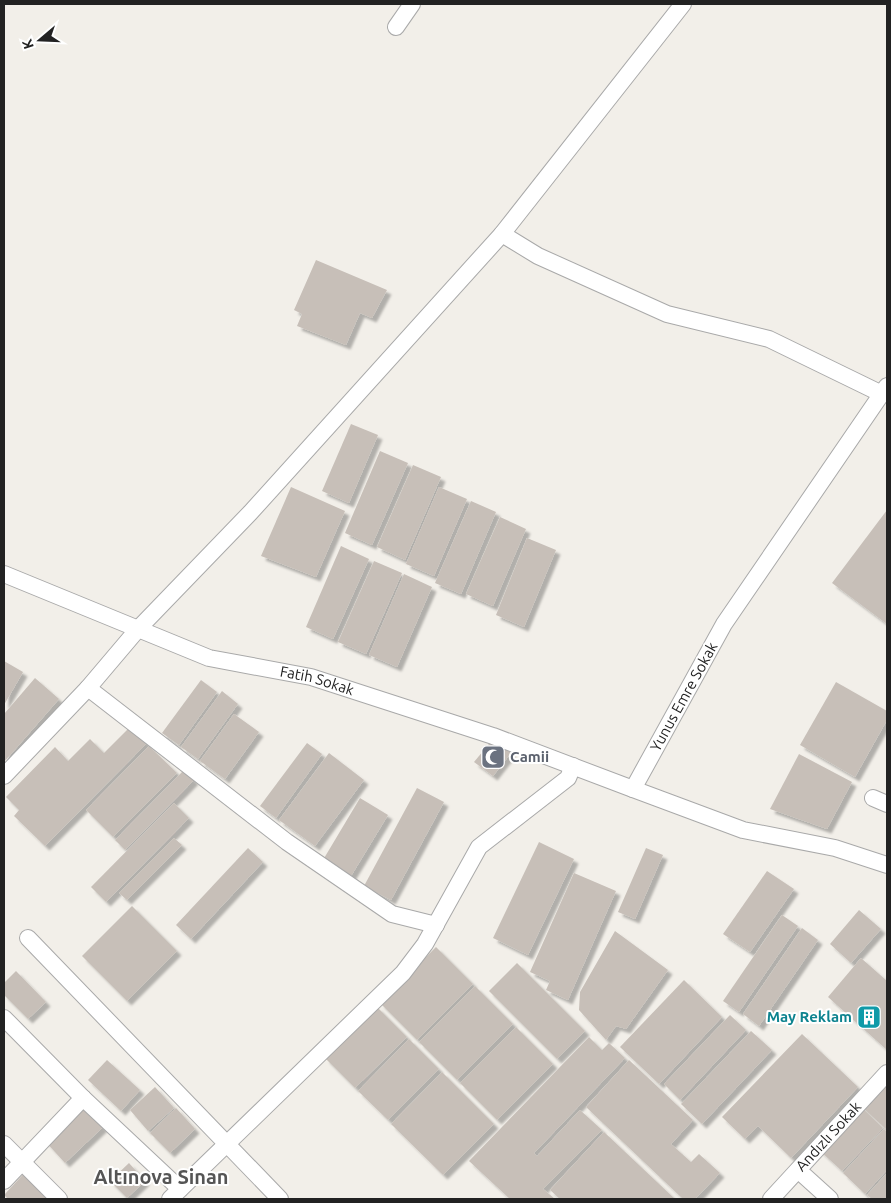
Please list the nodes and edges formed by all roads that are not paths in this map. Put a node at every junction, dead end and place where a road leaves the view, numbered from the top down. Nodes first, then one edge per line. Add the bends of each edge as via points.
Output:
1 (412, 4) edge
2 (683, 4) edge
3 (396, 27) dead end
4 (502, 234) junction
5 (884, 390) edge
6 (4, 574) edge
7 (138, 629) junction
8 (88, 688) junction
9 (573, 766) junction
10 (4, 776) edge
11 (633, 789) junction
12 (887, 865) edge
13 (436, 925) junction
14 (28, 938) dead end
15 (4, 1018) edge
16 (887, 1074) edge
17 (83, 1098) junction
18 (4, 1144) edge
19 (228, 1145) junction
20 (22, 1163) junction
21 (798, 1170) junction
22 (4, 1181) edge
23 (175, 1194) edge
24 (59, 1199) edge
25 (280, 1199) edge
26 (771, 1199) edge
27 (830, 1199) edge

1 - 3 street
2 - 4 street
4 - 5 street via 538,256 667,314 769,339
4 - 7 street via 250,513
5 - 11 street, Yunus Emre Sokak via 724,624
6 - 7 street, Fatih Sokak
7 - 8 street
7 - 9 street, Fatih Sokak via 209,658 310,677 493,736
8 - 10 street
8 - 13 street via 287,842 384,909
9 - 11 street, Fatih Sokak
9 - 13 street via 568,778 479,847
11 - 12 street via 743,830 835,848
13 - 19 street via 403,973
14 - 19 street
15 - 17 street
16 - 21 street, Andızlı Sokak
17 - 20 street
17 - 23 street
18 - 20 street
19 - 23 street
19 - 25 street
20 - 22 street
20 - 24 street
21 - 26 street, Andızlı Sokak
21 - 27 street

